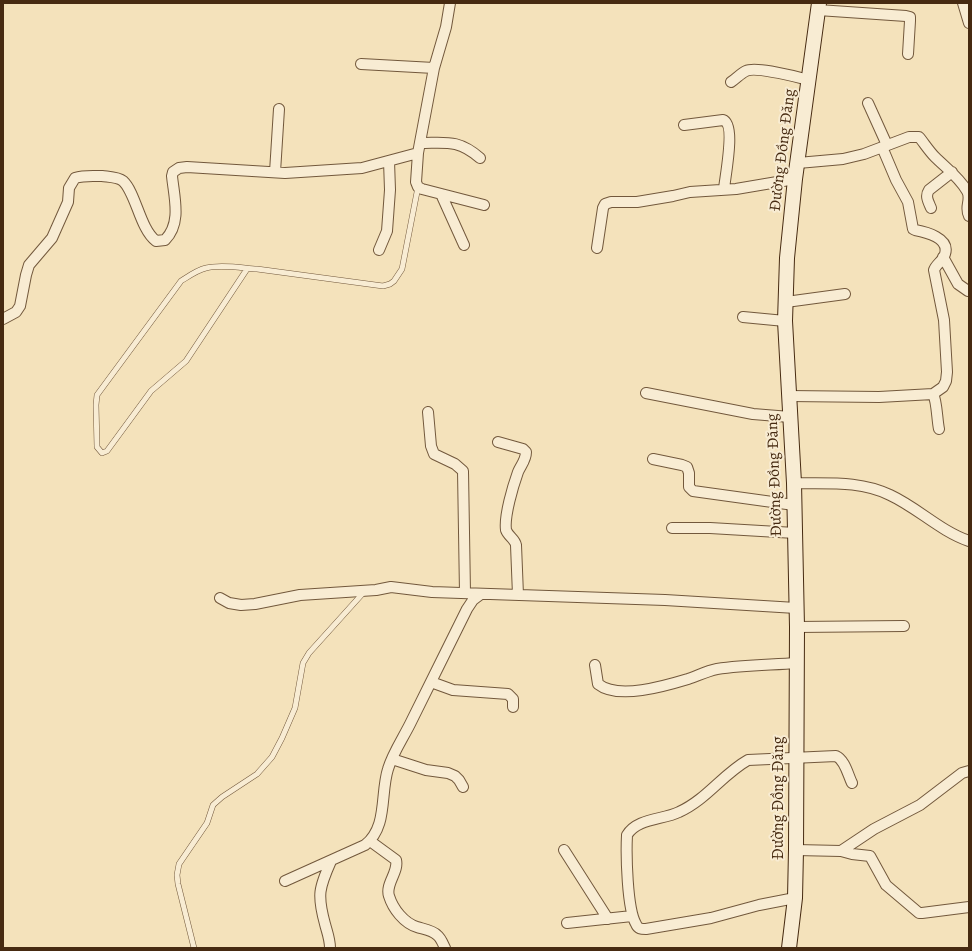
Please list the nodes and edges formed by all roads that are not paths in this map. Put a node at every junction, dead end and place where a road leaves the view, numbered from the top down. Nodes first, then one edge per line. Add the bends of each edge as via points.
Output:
1 (450, 3) edge
2 (963, 3) edge
3 (818, 6) edge
4 (969, 23) edge
5 (908, 54) dead end
6 (361, 64) dead end
7 (434, 68) junction
8 (809, 80) junction
9 (731, 82) dead end
10 (868, 103) dead end
11 (278, 109) dead end
12 (684, 125) dead end
13 (885, 146) junction
14 (418, 148) junction
15 (480, 158) dead end
16 (389, 161) junction
17 (798, 163) junction
18 (275, 172) junction
19 (952, 172) junction
20 (795, 179) junction
21 (418, 187) junction
22 (724, 189) junction
23 (441, 194) junction
24 (969, 194) edge
25 (484, 205) dead end
26 (931, 208) dead end
27 (969, 216) edge
28 (464, 244) dead end
29 (597, 248) dead end
30 (379, 250) dead end
31 (943, 257) junction
32 (247, 268) junction
33 (968, 291) dead end
34 (845, 294) dead end
35 (786, 302) junction
36 (743, 318) dead end
37 (3, 319) edge
38 (785, 321) junction
39 (646, 393) dead end
40 (933, 394) junction
41 (789, 396) junction
42 (428, 412) dead end
43 (790, 417) junction
44 (939, 430) dead end
45 (498, 442) dead end
46 (653, 459) dead end
47 (794, 483) junction
48 (794, 505) junction
49 (672, 528) dead end
50 (794, 533) junction
51 (969, 541) edge
52 (365, 591) junction
53 (465, 593) junction
54 (481, 594) junction
55 (518, 595) junction
56 (220, 598) dead end
57 (796, 608) junction
58 (904, 626) dead end
59 (797, 627) junction
60 (797, 663) junction
61 (595, 665) dead end
62 (431, 682) junction
63 (513, 707) dead end
64 (797, 757) junction
65 (392, 759) junction
66 (969, 771) edge
67 (852, 783) dead end
68 (463, 787) dead end
69 (370, 841) junction
70 (564, 850) dead end
71 (796, 850) junction
72 (841, 851) junction
73 (331, 861) junction
74 (285, 882) dead end
75 (795, 898) junction
76 (969, 907) edge
77 (632, 916) junction
78 (608, 918) junction
79 (567, 923) dead end
80 (194, 948) edge
81 (330, 948) edge
82 (445, 948) edge
83 (789, 948) edge

1 - 7 street
2 - 4 street
3 - 5 street via 910,17
3 - 8 main road, Đường Đồng Đăng
6 - 7 street
7 - 14 street
8 - 9 street via 752,69
8 - 17 main road, Đường Đồng Đăng
10 - 13 street
11 - 18 street
12 - 22 street via 722,120 728,124 730,136
13 - 17 street via 843,159
13 - 19 street via 909,137 919,137 934,156
13 - 31 street via 896,180 908,202 914,229 938,238 946,251
14 - 15 street via 452,143 470,150
14 - 16 street
14 - 21 street
16 - 18 street via 362,168
16 - 30 street via 387,231
17 - 20 main road, Đường Đồng Đăng
18 - 37 street via 179,168 172,176 176,219 165,240 156,241 152,238 128,187 122,180 84,175 75,178 69,188 68,202 52,238 29,265 20,306 16,312
19 - 24 street
19 - 26 street via 927,193
20 - 22 street
20 - 35 main road, Đường Đồng Đăng via 787,258
21 - 23 street
21 - 32 lane via 402,269 390,284 383,286
22 - 29 street via 606,204 603,208
23 - 25 street
23 - 28 street
24 - 27 street via 966,208
31 - 33 street via 958,284
31 - 40 street via 935,267 934,273 944,320 947,372 943,387
32 - 32 lane via 186,361 151,391 107,451 99,451 96,405 98,395 181,281 206,268
34 - 35 street
35 - 38 main road, Đường Đồng Đăng
36 - 38 street
38 - 41 main road, Đường Đồng Đăng
39 - 43 street via 753,414
40 - 41 street via 879,397
40 - 44 street
41 - 43 main road, Đường Đồng Đăng
42 - 53 street via 434,454 463,471
43 - 47 main road, Đường Đồng Đăng
45 - 55 street via 526,452 510,495 506,525 507,533 515,540 516,545
46 - 48 street via 687,467 689,487 693,491
47 - 48 main road, Đường Đồng Đăng
47 - 51 street via 861,485 890,494 958,538
48 - 50 main road, Đường Đồng Đăng
49 - 50 street
50 - 57 main road, Đường Đồng Đăng
52 - 53 street via 391,587
52 - 56 street via 300,595 241,605
52 - 80 lane via 303,662 295,708 272,758 257,774 222,797 214,806 207,823 179,864 178,884
53 - 54 street
54 - 55 street
54 - 62 street via 467,608
55 - 57 street
57 - 59 main road, Đường Đồng Đăng
58 - 59 street
59 - 60 main road, Đường Đồng Đăng
60 - 61 street via 716,669 651,688 624,691 598,684
60 - 64 main road, Đường Đồng Đăng
62 - 63 street via 453,690 508,694
62 - 65 street
64 - 67 street via 840,758
64 - 71 main road, Đường Đồng Đăng
64 - 77 street via 748,760 690,807 631,828 627,835 627,843
65 - 68 street via 426,770 448,773 455,776
65 - 69 street via 386,778 381,820
66 - 72 street via 962,773 920,805 874,829
69 - 73 street
69 - 82 street via 396,860 388,892 396,909 409,924 438,935
70 - 78 street
71 - 72 street
71 - 75 main road, Đường Đồng Đăng
72 - 76 street via 870,856 886,885 919,913
73 - 74 street
73 - 81 street via 321,887 320,900
75 - 77 street via 711,918 646,929 636,926
75 - 83 main road, Đường Đồng Đăng
77 - 78 street
78 - 79 street

